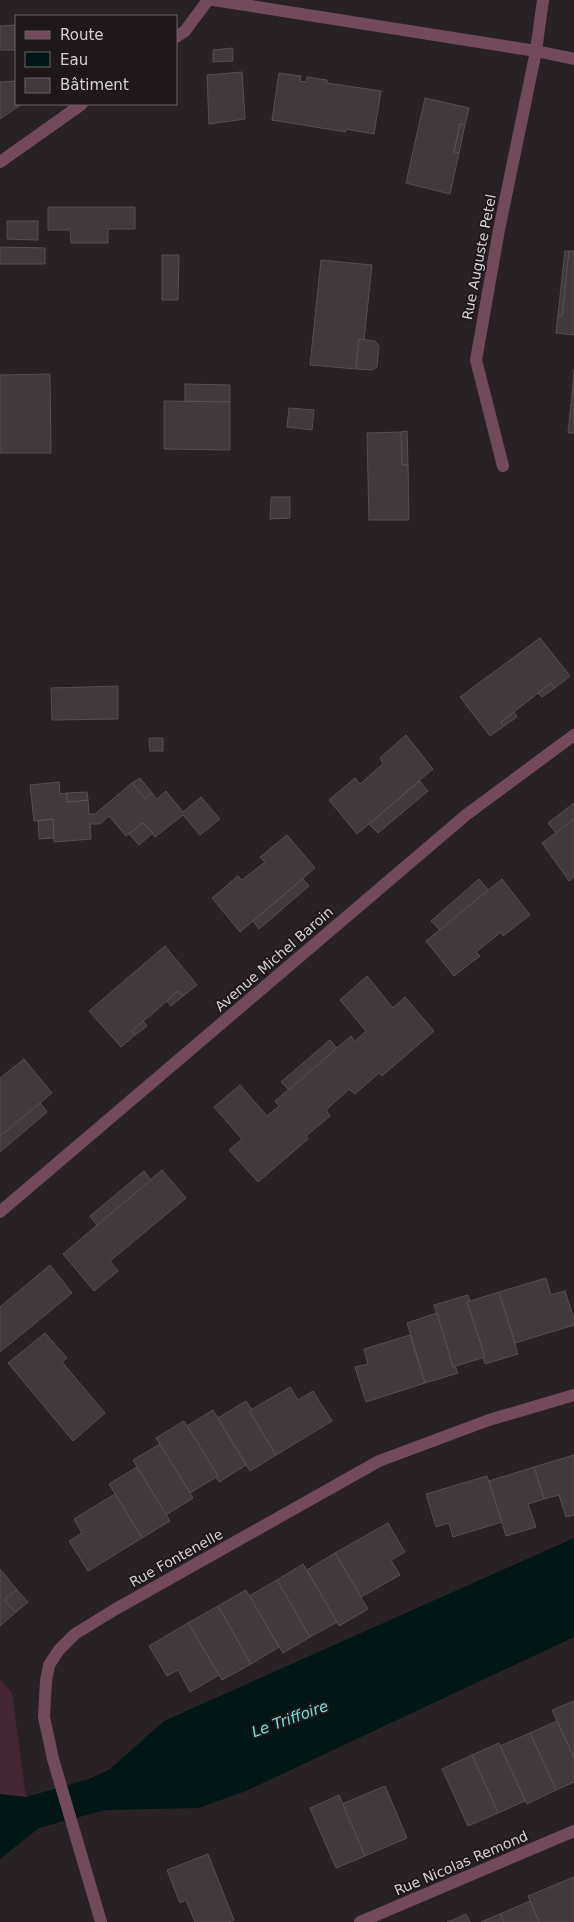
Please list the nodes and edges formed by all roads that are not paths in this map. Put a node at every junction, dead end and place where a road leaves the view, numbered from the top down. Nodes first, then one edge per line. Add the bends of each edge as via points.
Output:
1 (208, 0) edge
2 (213, 0) edge
3 (543, 0) edge
4 (181, 34) edge
5 (536, 52) junction
6 (574, 60) edge
7 (81, 105) edge
8 (0, 162) edge
9 (503, 466) dead end
10 (574, 735) edge
11 (0, 1212) edge
12 (574, 1395) edge
13 (574, 1831) edge
14 (101, 1922) edge
15 (360, 1922) edge

1 - 4 street
2 - 5 street
3 - 5 street, Rue Auguste Petel
5 - 6 street
5 - 9 street, Rue Auguste Petel via 476,360
7 - 8 street
10 - 11 street, Avenue Michel Baroin via 466,815
12 - 14 street, Rue Fontenelle via 489,1420 379,1461 123,1605 75,1634 58,1650 49,1665 44,1716 53,1759
13 - 15 street, Rue Nicolas Remond

